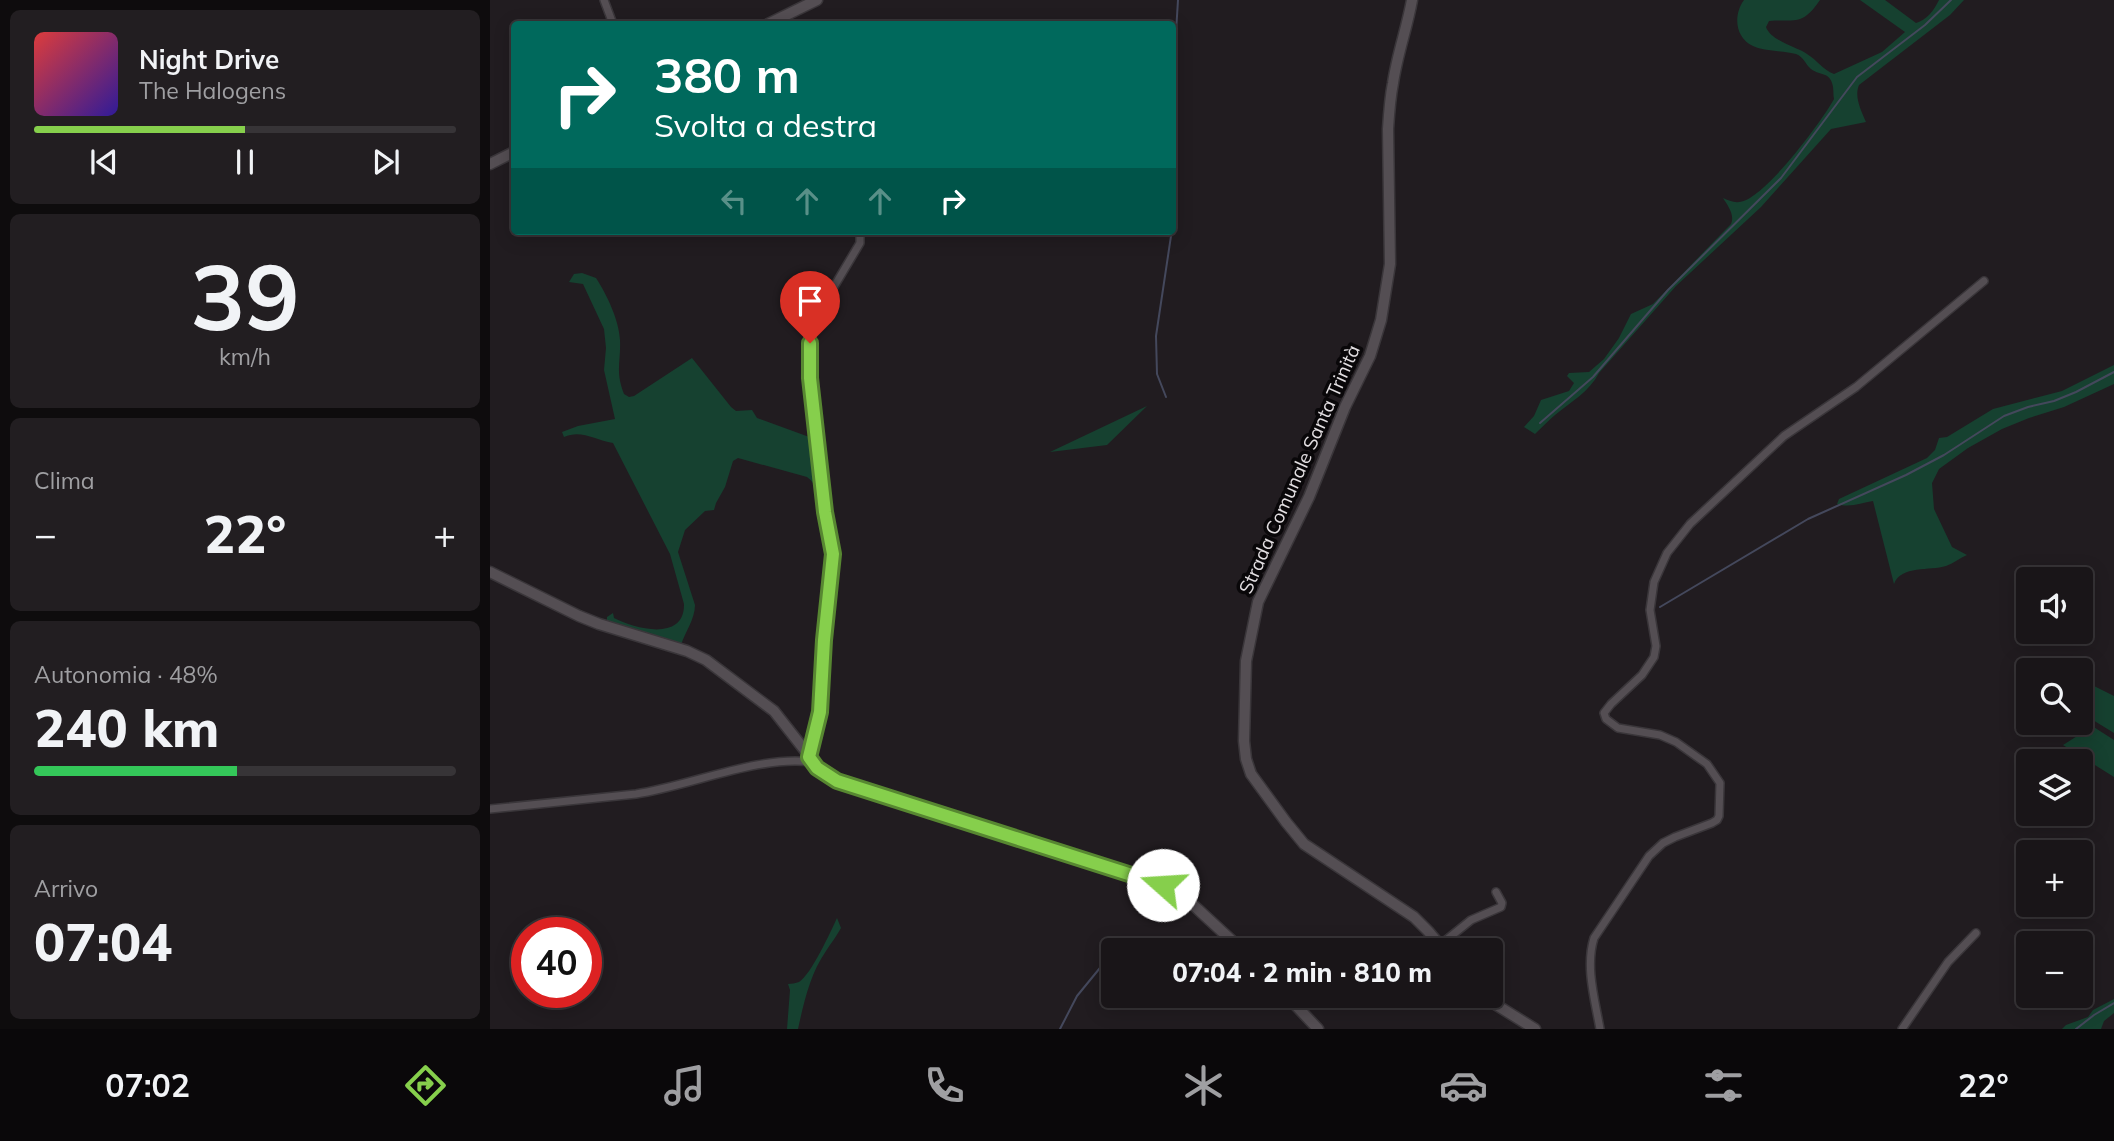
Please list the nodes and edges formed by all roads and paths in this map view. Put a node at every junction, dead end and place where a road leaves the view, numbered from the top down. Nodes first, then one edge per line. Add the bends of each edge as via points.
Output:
1 (604, 0) edge
2 (817, 0) edge
3 (1412, 0) edge
4 (612, 21) edge
5 (774, 21) edge
6 (511, 154) edge
7 (490, 164) edge
8 (860, 235) edge
9 (1984, 281) dead end
10 (490, 572) edge
11 (810, 760) junction
12 (490, 809) edge
13 (1496, 892) dead end
14 (1976, 933) dead end
15 (1229, 938) edge
16 (1433, 938) edge
17 (1452, 938) edge
18 (1298, 1008) edge
19 (1501, 1008) edge
20 (1318, 1029) edge
21 (1535, 1029) edge
22 (1600, 1029) edge
23 (1902, 1029) edge

1 - 4 street
2 - 5 street
3 - 16 street, Strada Comunale Santa Trinità via 1392,84 1390,264 1381,320 1309,497 1258,602 1247,661 1244,741 1251,774 1304,844 1413,917
6 - 7 street
8 - 11 street via 860,243 810,327 810,378 833,554 820,712
9 - 22 street via 1856,387 1784,436 1690,524 1663,561 1651,597 1654,657 1604,713 1618,728 1676,742 1707,764 1720,783 1719,816 1663,843 1649,856 1594,938 1590,967
10 - 11 street via 589,620 706,660 774,712
11 - 12 street via 749,768 636,794
11 - 15 street via 825,775 861,789 1163,885 1190,902
13 - 17 street via 1501,907 1471,920
14 - 23 street via 1948,961
18 - 20 street
19 - 21 street

